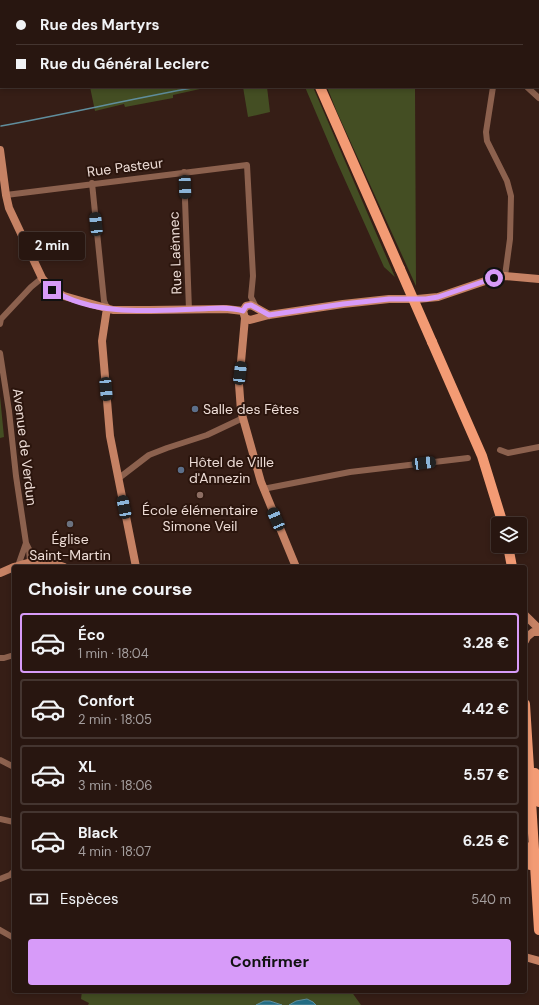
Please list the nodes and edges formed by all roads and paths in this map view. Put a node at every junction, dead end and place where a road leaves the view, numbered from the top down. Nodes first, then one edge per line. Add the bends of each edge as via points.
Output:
1 (320, 88) edge
2 (493, 88) edge
3 (528, 88) edge
4 (539, 98) edge
5 (0, 150) edge
6 (184, 172) junction
7 (92, 183) junction
8 (6, 194) junction
9 (505, 276) junction
10 (42, 278) junction
11 (539, 279) edge
12 (251, 297) junction
13 (107, 308) junction
14 (256, 308) junction
15 (188, 310) junction
16 (249, 314) junction
17 (269, 315) junction
18 (0, 324) edge
19 (0, 353) edge
20 (243, 418) junction
21 (539, 446) edge
22 (500, 450) dead end
23 (468, 458) dead end
24 (119, 478) junction
25 (264, 489) junction
26 (501, 517) edge
27 (26, 543) junction
28 (509, 553) edge
29 (20, 565) edge
30 (58, 565) edge
31 (136, 565) edge
32 (295, 565) edge
33 (512, 565) edge
34 (12, 568) edge
35 (0, 573) edge
36 (527, 617) edge
37 (539, 629) edge
38 (539, 632) edge
39 (527, 637) edge
40 (12, 656) edge
41 (0, 658) edge
42 (527, 748) edge
43 (0, 760) edge
44 (527, 764) edge
45 (12, 766) edge
46 (539, 802) edge
47 (0, 819) edge
48 (12, 821) edge
49 (527, 852) edge
50 (12, 873) edge
51 (0, 879) edge
52 (536, 904) junction
53 (0, 930) edge
54 (539, 930) edge
55 (12, 937) edge
56 (527, 958) edge
57 (539, 961) edge

1 - 26 main road, bridge via 482,456
2 - 9 street via 487,141 507,181 511,196 510,239
3 - 4 street
5 - 8 street
6 - 7 street, Rue Pasteur
6 - 12 street, Rue Pasteur via 247,165 253,276
6 - 15 street, Rue Laënnec
7 - 8 street, Rue Pasteur
7 - 13 street via 104,301
8 - 10 street via 12,215
9 - 11 street
9 - 17 street via 438,297 389,299
10 - 13 street via 52,290 64,296
10 - 18 street via 1,319
12 - 14 street
12 - 16 street
13 - 15 street
13 - 24 street via 102,341 110,436
14 - 16 street via 258,314
14 - 17 street
15 - 16 street via 226,308
16 - 17 street
16 - 20 street via 244,332 239,384
19 - 27 street, Avenue de Verdun
20 - 24 street via 207,435 149,456
20 - 25 street
21 - 22 street via 508,454
23 - 25 street via 350,472
24 - 31 street
25 - 32 street
27 - 29 street, Avenue de Verdun via 18,563
27 - 29 street, Avenue de Verdun via 29,549
28 - 33 main road
29 - 30 street via 48,562
34 - 35 street
36 - 37 street
38 - 39 street via 533,632
40 - 41 street
42 - 46 main road via 532,750
43 - 45 street
44 - 52 main road
47 - 48 street
49 - 52 main road
50 - 51 street
52 - 54 main road
53 - 55 street
56 - 57 street

